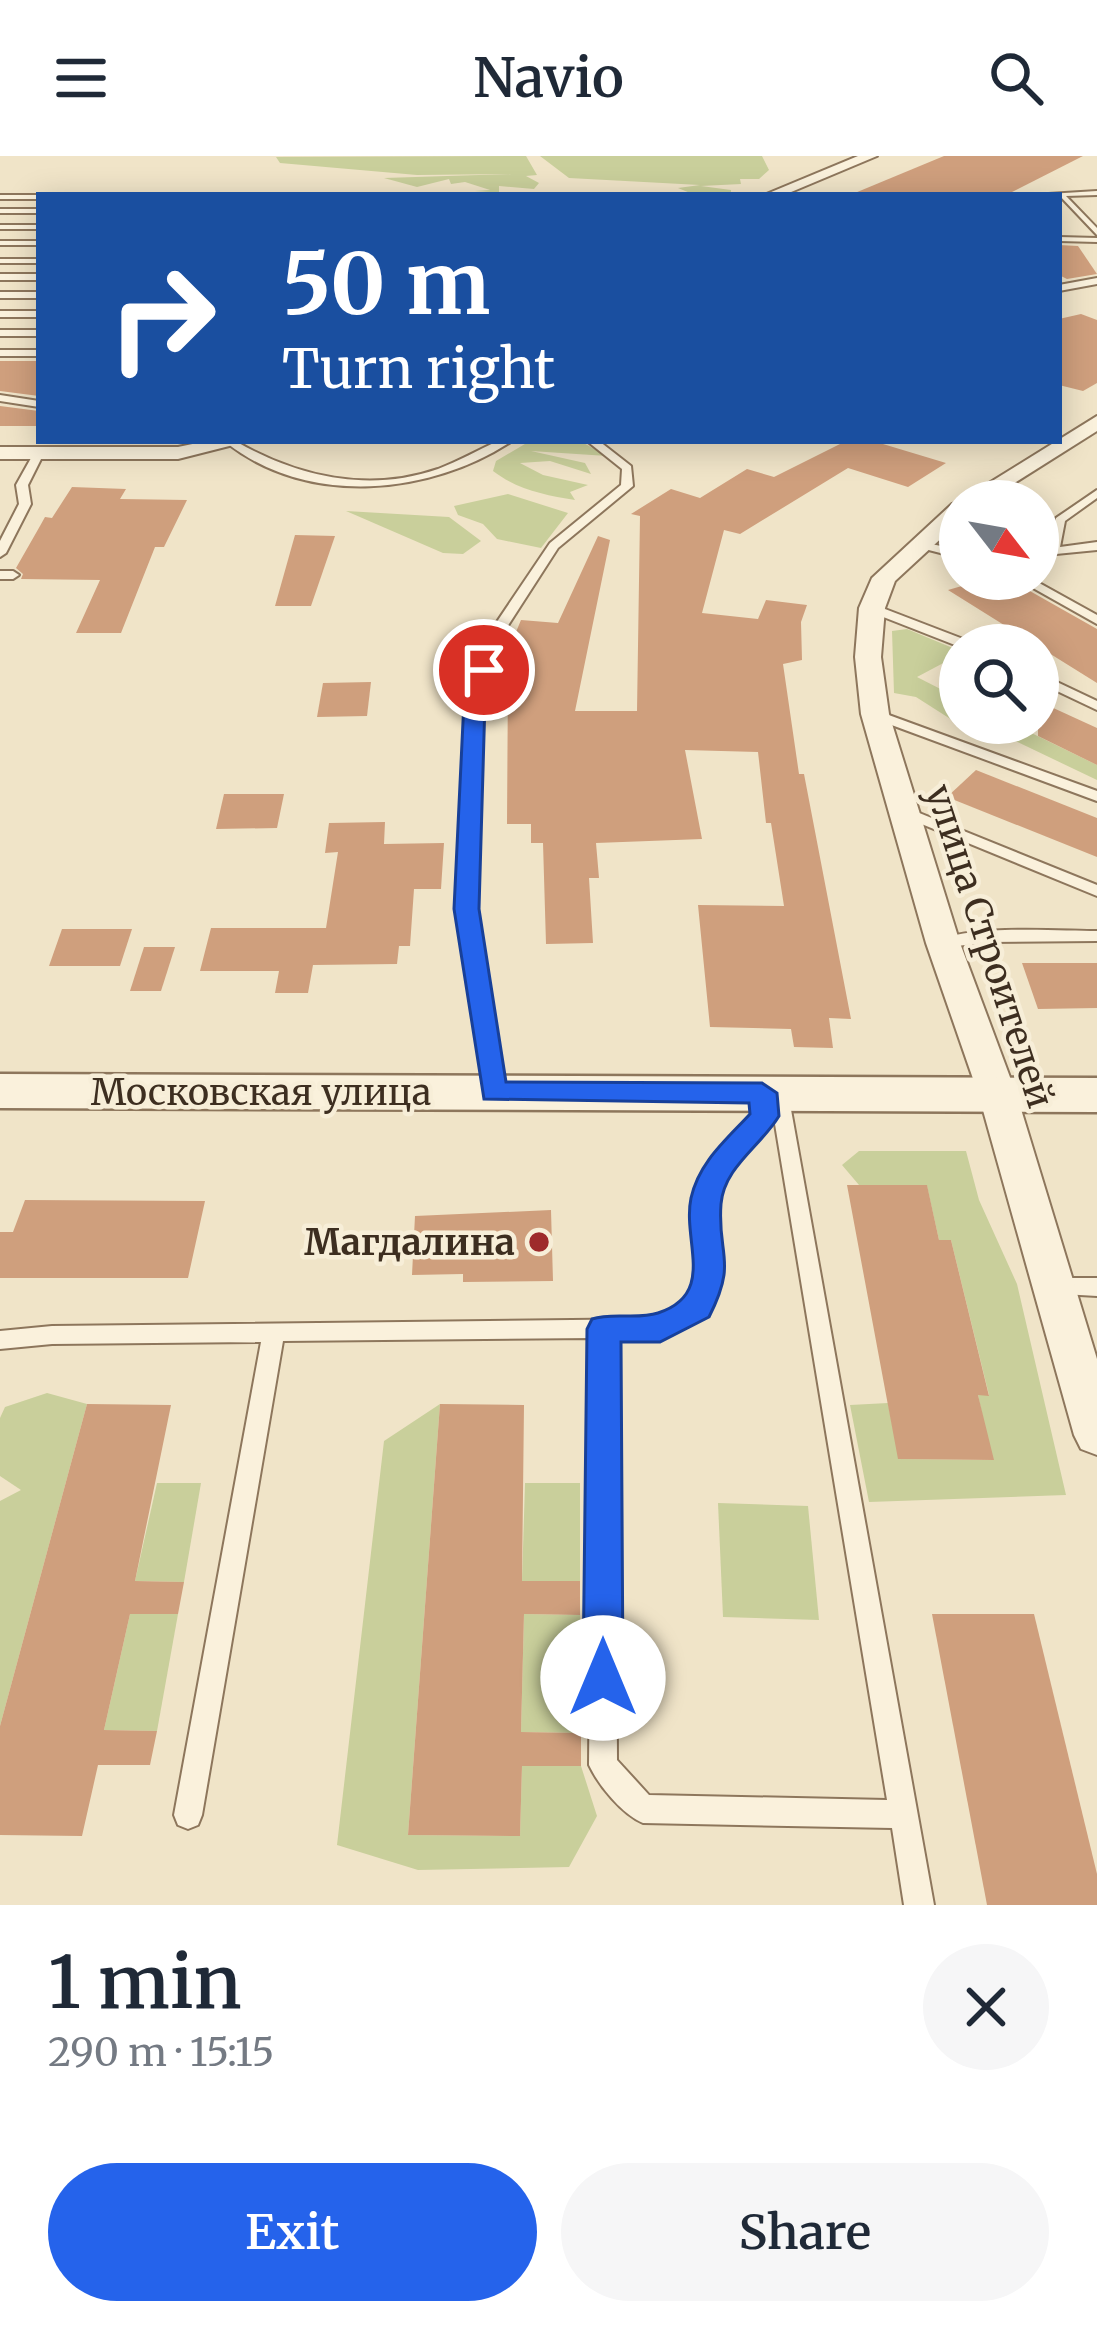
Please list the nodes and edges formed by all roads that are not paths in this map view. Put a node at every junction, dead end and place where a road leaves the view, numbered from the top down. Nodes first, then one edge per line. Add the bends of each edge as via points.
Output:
1 (870, 156) edge
2 (779, 192) edge
3 (1062, 194) edge
4 (1097, 194) edge
5 (1062, 196) edge
6 (0, 197) edge
7 (36, 197) edge
8 (36, 211) edge
9 (0, 212) edge
10 (1080, 215) junction
11 (1097, 215) edge
12 (0, 227) edge
13 (36, 227) edge
14 (1097, 236) edge
15 (1062, 239) edge
16 (0, 243) edge
17 (36, 243) edge
18 (0, 261) edge
19 (36, 261) edge
20 (0, 277) edge
21 (36, 277) edge
22 (1097, 281) edge
23 (1062, 287) edge
24 (0, 295) edge
25 (36, 295) edge
26 (0, 314) edge
27 (36, 314) edge
28 (36, 332) edge
29 (0, 333) edge
30 (0, 353) edge
31 (36, 353) edge
32 (36, 388) edge
33 (2, 399) edge
34 (36, 404) edge
35 (1097, 422) edge
36 (225, 444) edge
37 (238, 444) edge
38 (500, 444) edge
39 (596, 444) edge
40 (1062, 444) edge
41 (1062, 444) edge
42 (0, 453) edge
43 (39, 453) junction
44 (1004, 480) edge
45 (1097, 493) edge
46 (1059, 524) edge
47 (939, 528) edge
48 (921, 544) junction
49 (1097, 546) edge
50 (939, 549) edge
51 (1059, 550) edge
52 (0, 553) edge
53 (1059, 599) edge
54 (872, 608) junction
55 (1097, 620) edge
56 (939, 634) edge
57 (1059, 687) edge
58 (1097, 706) edge
59 (874, 714) junction
60 (1097, 796) edge
61 (907, 813) junction
62 (1097, 891) edge
63 (1097, 936) edge
64 (943, 943) junction
65 (0, 1091) edge
66 (494, 1092) junction
67 (771, 1093) junction
68 (1097, 1095) edge
69 (998, 1096) junction
70 (1053, 1287) junction
71 (1097, 1287) edge
72 (604, 1329) junction
73 (274, 1333) junction
74 (0, 1340) edge
75 (1097, 1435) edge
76 (902, 1814) junction
77 (188, 1815) dead end
78 (919, 1905) edge

1 - 2 street
3 - 4 lane
5 - 10 lane
6 - 7 lane
8 - 9 lane
10 - 11 lane
10 - 14 lane
12 - 13 lane
14 - 15 lane
16 - 17 lane
18 - 19 lane
20 - 21 lane
22 - 23 lane
24 - 25 lane
26 - 27 lane
28 - 29 lane
30 - 31 lane
32 - 33 lane
33 - 34 lane
35 - 40 street
36 - 43 street via 178,453
37 - 38 lane via 312,478 396,482
39 - 66 lane via 627,468 626,486 554,546 493,638 475,701 466,909
41 - 44 street
42 - 43 street
43 - 52 lane
45 - 46 lane
47 - 48 street
48 - 50 lane
48 - 54 street via 884,578
49 - 51 lane
53 - 55 lane
54 - 56 lane
54 - 59 street, улица Строителей
57 - 58 lane
59 - 60 lane
59 - 61 street, улица Строителей
61 - 62 lane
61 - 64 street, улица Строителей
63 - 64 lane
64 - 69 street, улица Строителей
65 - 66 street, Московская улица
66 - 67 street, Московская улица
67 - 69 street, Московская улица
67 - 72 lane via 765,1116 717,1169 705,1202 712,1271 698,1307 660,1328
67 - 76 lane
68 - 69 street, Московская улица
69 - 70 street, улица Строителей
70 - 71 lane
70 - 75 street, улица Строителей
72 - 73 lane
72 - 76 lane via 603,1765 643,1809
73 - 74 lane
73 - 77 lane
76 - 78 lane

